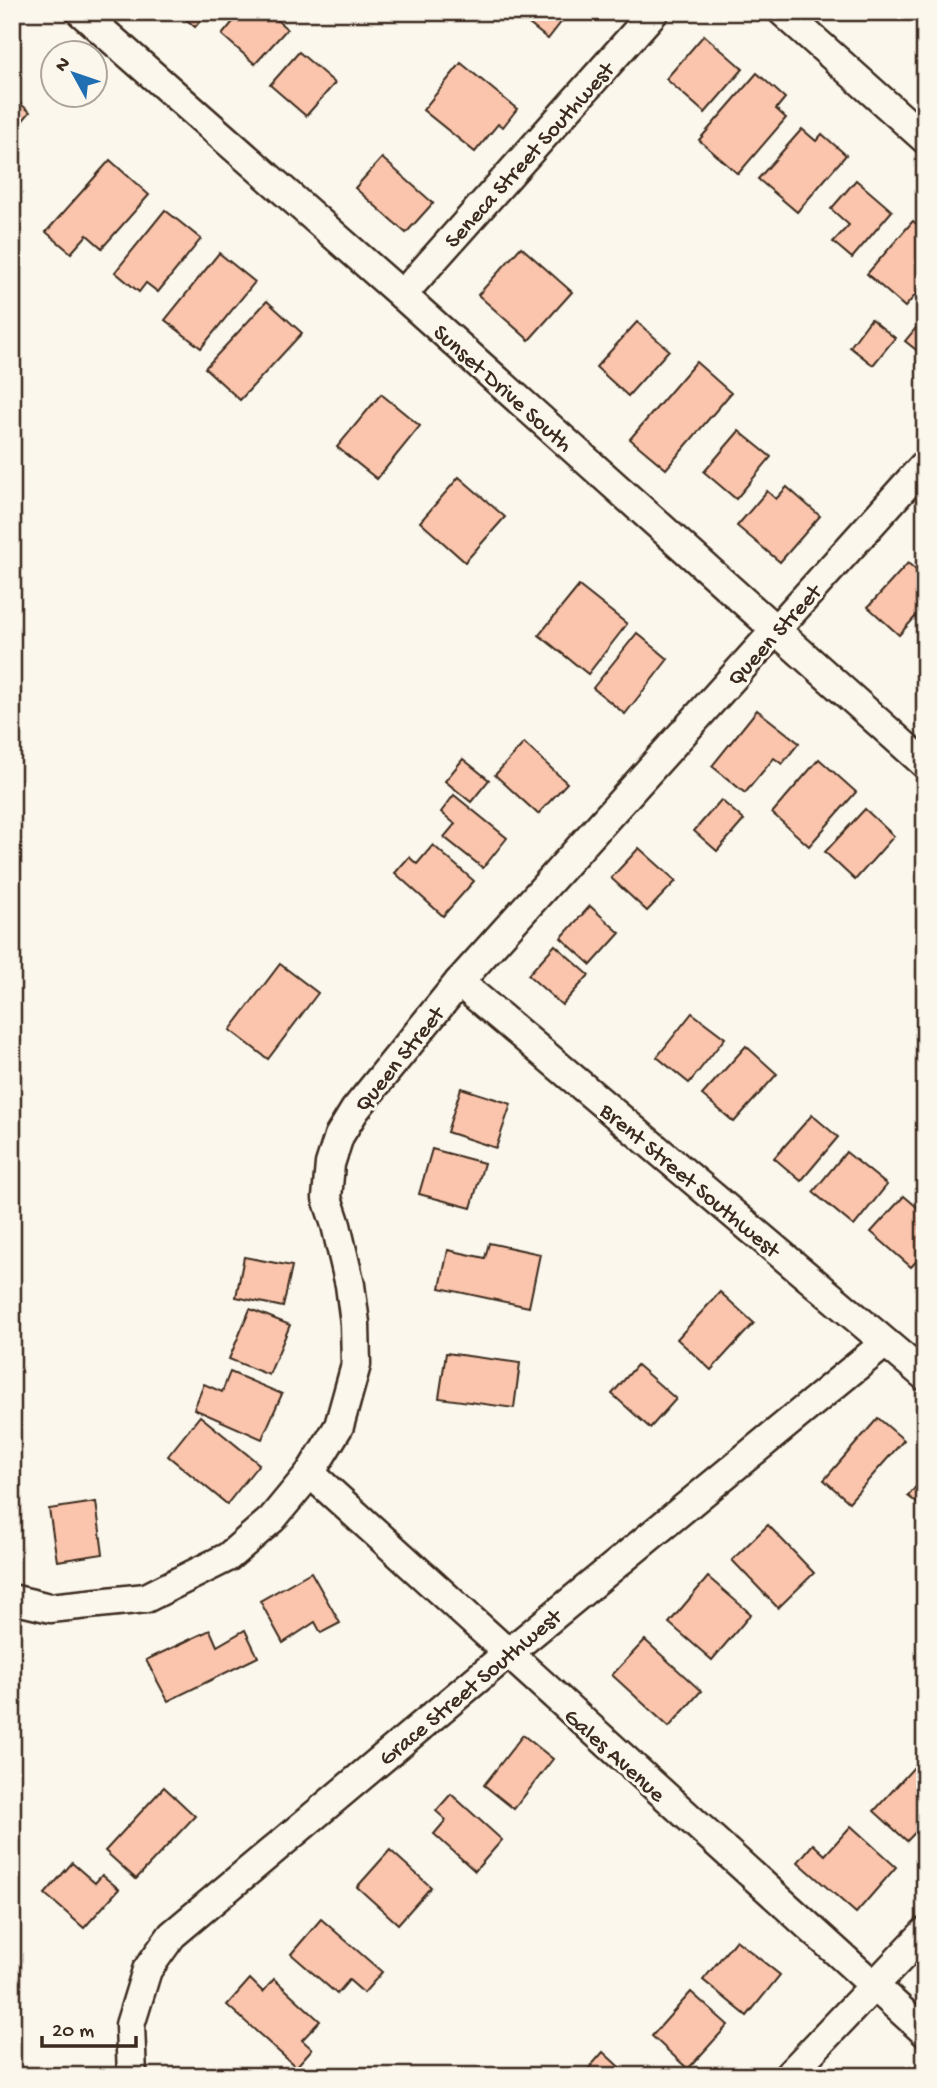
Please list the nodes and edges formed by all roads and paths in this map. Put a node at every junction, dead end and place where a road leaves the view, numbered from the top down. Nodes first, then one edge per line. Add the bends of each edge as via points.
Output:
1 (81, 12) edge
2 (654, 12) edge
3 (783, 12) edge
4 (925, 139) edge
5 (402, 295) junction
6 (925, 464) edge
7 (776, 631) junction
8 (925, 764) edge
9 (458, 982) junction
10 (885, 1343) junction
11 (925, 1376) edge
12 (310, 1473) junction
13 (12, 1599) edge
14 (507, 1654) junction
15 (925, 1932) edge
16 (873, 1987) junction
17 (925, 2032) edge
18 (132, 2076) edge
19 (788, 2076) edge

1 - 5 street, Sunset Drive South
2 - 5 street, Seneca Street Southwest
3 - 4 street
5 - 7 street, Sunset Drive South
6 - 7 street, Queen Street
7 - 8 street, Sunset Drive South
7 - 9 street, Queen Street
9 - 10 street, Brent Street Southwest
9 - 12 street, Queen Street via 355,1110 339,1136 330,1164 327,1198 350,1285 356,1365 339,1426
10 - 11 street, Brent Street Southwest
10 - 14 street, Grace Street Southwest
12 - 13 street, Queen Street via 272,1519 228,1557 146,1598 50,1608
12 - 14 street, Gales Avenue
14 - 16 street, Gales Avenue
14 - 18 street, Grace Street Southwest via 172,1935 148,1970 130,2025
15 - 16 street
16 - 17 street, Gales Avenue
16 - 19 street

